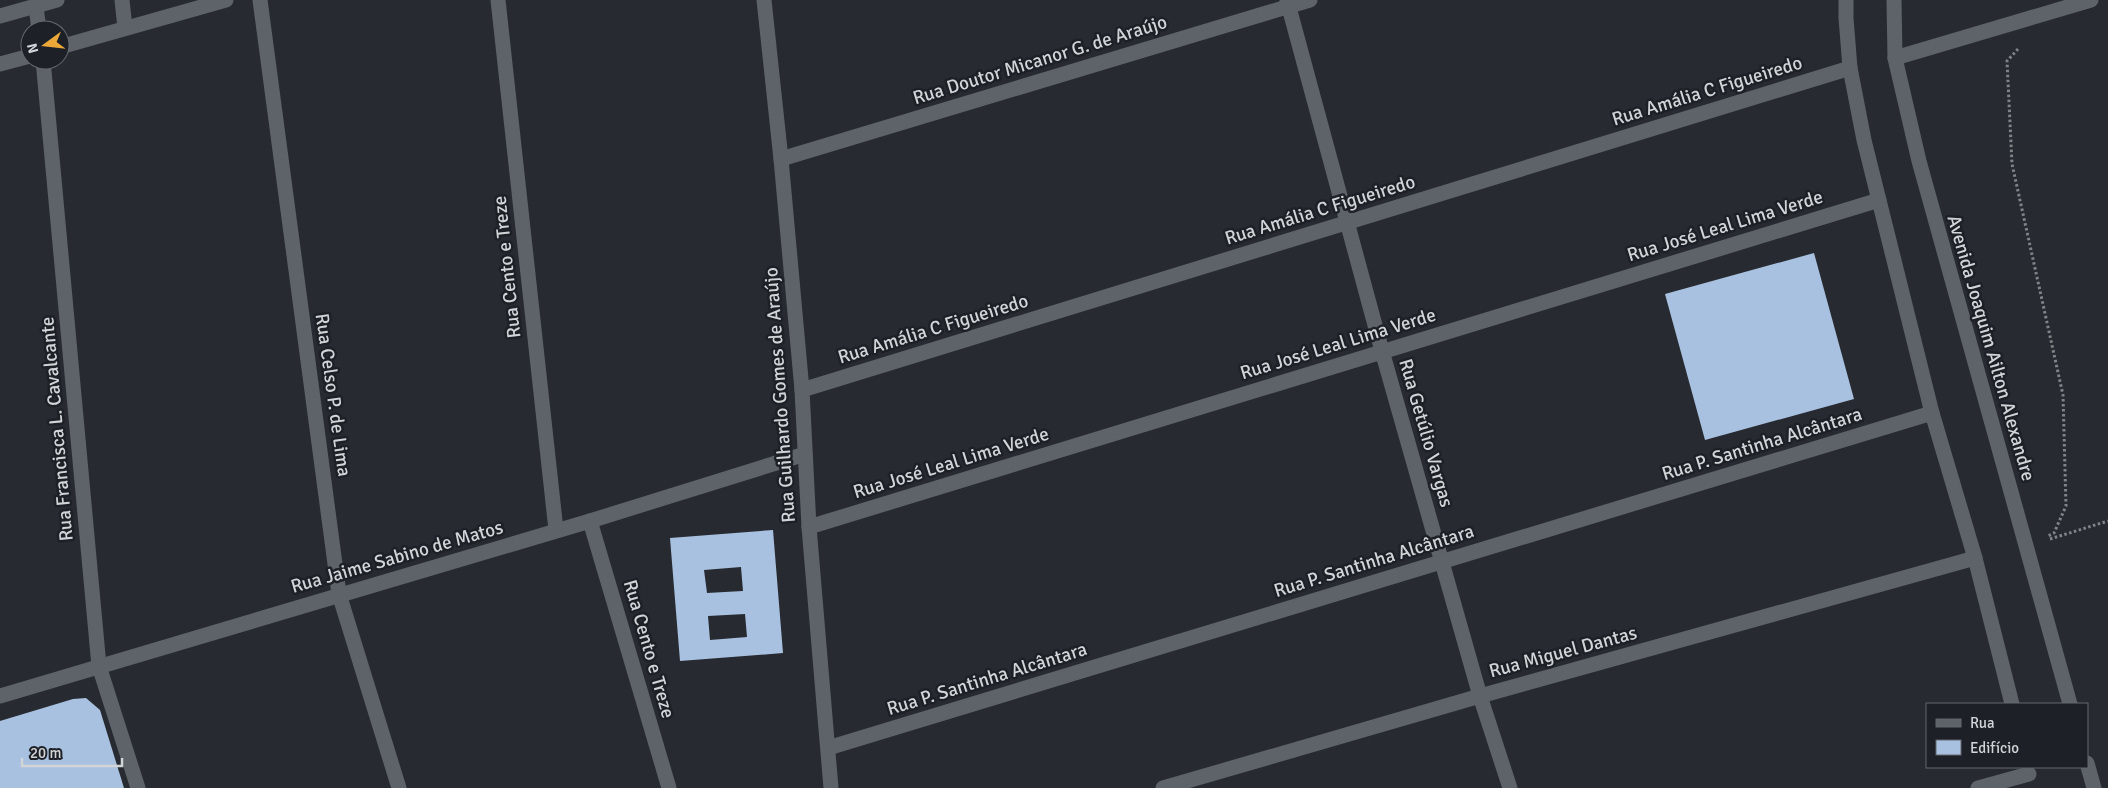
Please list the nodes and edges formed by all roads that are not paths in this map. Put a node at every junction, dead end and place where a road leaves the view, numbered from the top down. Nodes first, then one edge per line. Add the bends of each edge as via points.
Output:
1 (57, 0) edge
2 (122, 0) edge
3 (226, 0) edge
4 (260, 0) edge
5 (498, 0) edge
6 (1310, 0) edge
7 (1846, 0) edge
8 (1894, 0) edge
9 (2091, 0) edge
10 (767, 1) edge
11 (1288, 3) edge
12 (36, 7) junction
13 (0, 16) edge
14 (38, 20) edge
15 (125, 28) junction
16 (70, 44) edge
17 (1895, 58) junction
18 (20, 59) edge
19 (0, 64) edge
20 (1850, 68) junction
21 (44, 70) edge
22 (781, 158) junction
23 (1879, 200) junction
24 (1346, 224) junction
25 (1382, 352) junction
26 (802, 390) junction
27 (1932, 413) junction
28 (805, 454) junction
29 (590, 521) junction
30 (809, 527) junction
31 (556, 530) junction
32 (1975, 558) junction
33 (1442, 562) junction
34 (339, 594) junction
35 (99, 666) junction
36 (0, 696) edge
37 (1480, 696) junction
38 (2012, 703) edge
39 (2070, 703) edge
40 (828, 748) junction
41 (2088, 767) edge
42 (2030, 776) edge
43 (138, 788) edge
44 (399, 788) edge
45 (669, 788) edge
46 (832, 788) edge
47 (1163, 788) edge
48 (1510, 788) edge
49 (1978, 788) edge
50 (2094, 788) edge

1 - 12 street
2 - 15 street
3 - 15 street
4 - 34 street, Rua Celso P. de Lima
5 - 31 street, Rua Cento e Treze
6 - 11 street, Rua Doutor Micanor G. de Araújo
7 - 20 street
8 - 17 street, Avenida Joaquim Ailton Alexandre
9 - 17 street
10 - 22 street, Rua Guilhardo Gomes de Araújo
11 - 22 street, Rua Doutor Micanor G. de Araújo
11 - 24 street, Rua Getúlio Vargas
12 - 13 street
12 - 14 street
15 - 16 street
17 - 39 street, Avenida Joaquim Ailton Alexandre via 1918,162
18 - 19 street
20 - 23 street
20 - 24 street, Rua Amália C Figueiredo
21 - 35 street, Rua Francisca L. Cavalcante
22 - 26 street, Rua Guilhardo Gomes de Araújo
23 - 25 street, Rua José Leal Lima Verde
23 - 27 street
24 - 25 street, Rua Getúlio Vargas
24 - 26 street, Rua Amália C Figueiredo
25 - 30 street, Rua José Leal Lima Verde
25 - 33 street, Rua Getúlio Vargas
26 - 28 street, Rua Guilhardo Gomes de Araújo
27 - 32 street
27 - 33 street, Rua P. Santinha Alcântara
28 - 29 street, Rua Jaime Sabino de Matos
28 - 30 street, Rua Guilhardo Gomes de Araújo
29 - 31 street, Rua Jaime Sabino de Matos
29 - 45 street, Rua Cento e Treze
30 - 40 street, Rua Guilhardo Gomes de Araújo
31 - 34 street, Rua Jaime Sabino de Matos
32 - 37 street, Rua Miguel Dantas
32 - 38 street
33 - 37 street, Rua Getúlio Vargas
33 - 40 street, Rua P. Santinha Alcântara
34 - 35 street, Rua Jaime Sabino de Matos
34 - 44 street, Rua Celso P. de Lima
35 - 36 street, Rua Jaime Sabino de Matos
35 - 43 street, Rua Francisca L. Cavalcante
37 - 47 street, Rua Miguel Dantas
37 - 48 street, Rua Getúlio Vargas
40 - 46 street, Rua Guilhardo Gomes de Araújo
41 - 50 street
42 - 49 street

